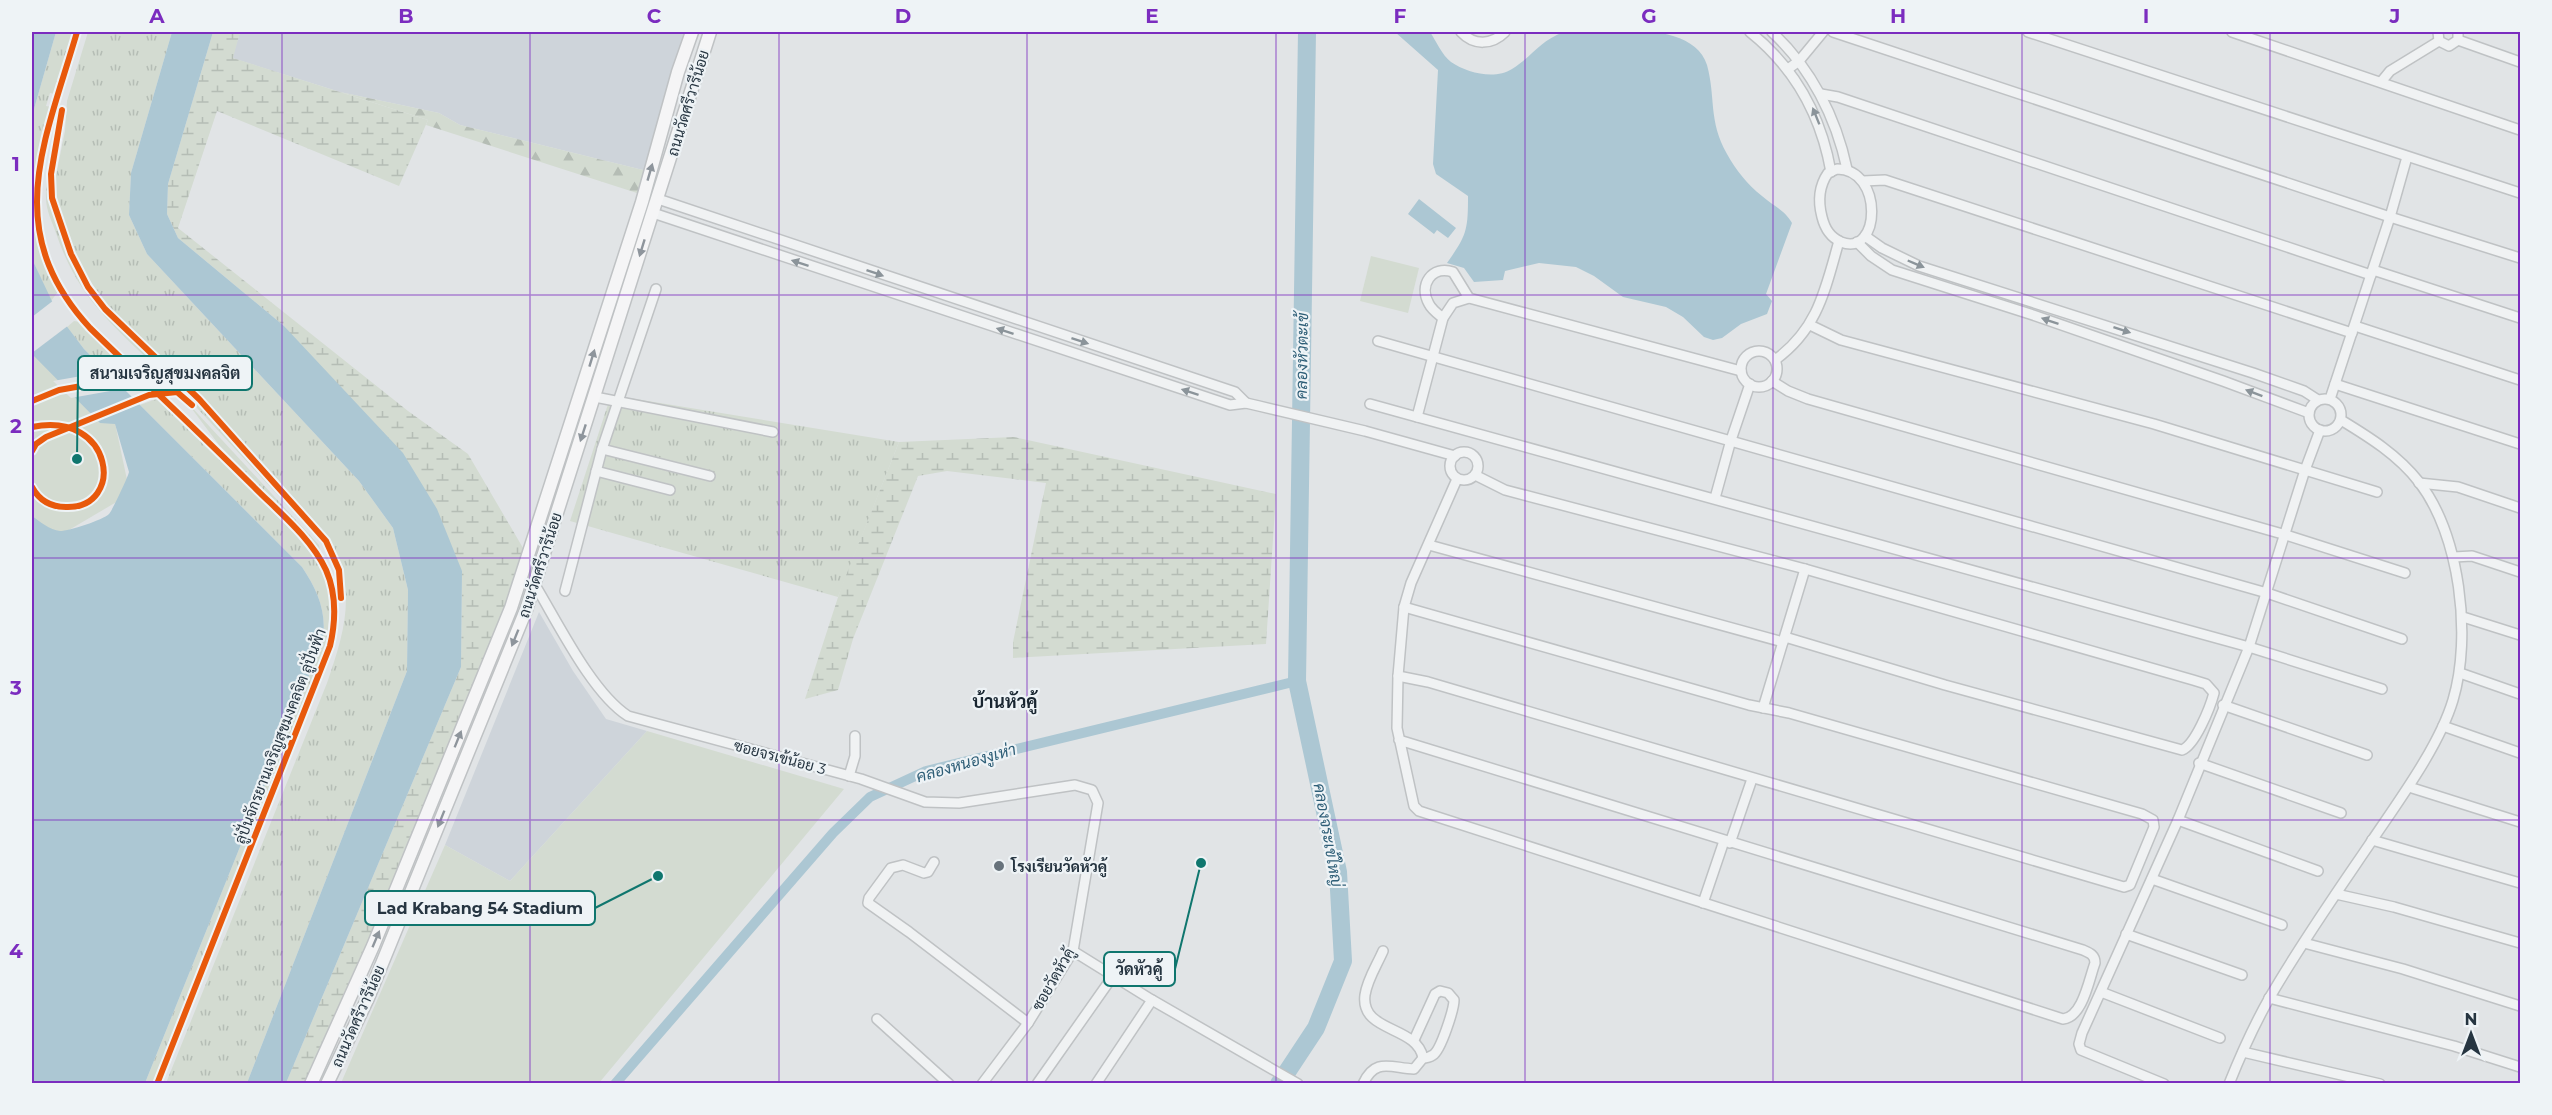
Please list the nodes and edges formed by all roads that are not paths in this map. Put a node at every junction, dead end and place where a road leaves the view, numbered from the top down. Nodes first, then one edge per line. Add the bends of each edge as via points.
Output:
1 (692, 32) edge
2 (710, 32) edge
3 (1461, 32) edge
4 (1505, 32) edge
5 (1750, 32) edge
6 (1772, 32) edge
7 (1823, 32) edge
8 (1833, 32) edge
9 (2028, 32) edge
10 (2232, 32) edge
11 (2439, 36) edge
12 (2458, 36) edge
13 (1798, 61) junction
14 (2520, 62) edge
15 (1788, 69) junction
16 (2381, 82) junction
17 (1821, 94) junction
18 (2520, 130) edge
19 (2407, 157) junction
20 (1847, 169) junction
21 (1831, 172) junction
22 (1863, 182) junction
23 (2520, 194) edge
24 (658, 199) junction
25 (653, 213) junction
26 (2390, 217) junction
27 (718, 220) junction
28 (714, 234) junction
29 (1865, 236) junction
30 (1839, 241) junction
31 (1857, 242) junction
32 (828, 257) junction
33 (2520, 258) edge
34 (823, 270) junction
35 (2372, 273) junction
36 (656, 289) dead end
37 (942, 296) junction
38 (1469, 298) junction
39 (936, 308) junction
40 (2075, 315) junction
41 (1443, 318) junction
42 (2520, 318) edge
43 (1810, 325) junction
44 (2071, 329) junction
45 (2354, 329) junction
46 (1050, 332) junction
47 (1378, 341) dead end
48 (1046, 345) junction
49 (1433, 357) junction
50 (1775, 360) junction
51 (1159, 368) junction
52 (1741, 371) junction
53 (2520, 380) edge
54 (1156, 381) junction
55 (1772, 381) junction
56 (1750, 384) junction
57 (2335, 384) junction
58 (595, 397) junction
59 (2330, 399) junction
60 (2318, 400) junction
61 (617, 402) junction
62 (1246, 403) junction
63 (1370, 405) dead end
64 (2309, 413) junction
65 (1417, 417) junction
66 (2341, 420) junction
67 (2320, 430) junction
68 (773, 432) dead end
69 (1731, 440) junction
70 (2520, 444) edge
71 (602, 449) junction
72 (1455, 456) junction
73 (2305, 470) junction
74 (596, 471) junction
75 (1475, 475) junction
76 (710, 476) dead end
77 (1457, 479) junction
78 (2419, 483) junction
79 (670, 490) dead end
80 (2376, 492) dead end
81 (1715, 498) junction
82 (2520, 508) edge
83 (2286, 535) junction
84 (1429, 545) junction
85 (2454, 557) junction
86 (1805, 569) junction
87 (2520, 572) edge
88 (2405, 573) dead end
89 (535, 585) junction
90 (565, 591) dead end
91 (2267, 593) junction
92 (1404, 607) junction
93 (2463, 617) junction
94 (2520, 634) edge
95 (2402, 639) dead end
96 (1784, 640) junction
97 (2248, 647) junction
98 (2460, 673) junction
99 (1398, 676) junction
100 (2382, 689) dead end
101 (2520, 694) edge
102 (2223, 705) junction
103 (1763, 708) junction
104 (2442, 726) junction
105 (855, 736) dead end
106 (1399, 740) junction
107 (2520, 753) edge
108 (2367, 755) dead end
109 (2199, 762) junction
110 (849, 776) junction
111 (1752, 779) junction
112 (2409, 787) junction
113 (1092, 790) joint
114 (2341, 813) dead end
115 (2178, 820) junction
116 (2520, 822) edge
117 (2372, 840) junction
118 (1727, 842) junction
119 (934, 862) dead end
120 (2318, 871) dead end
121 (2152, 879) junction
122 (2520, 883) edge
123 (2336, 894) junction
124 (1703, 903) junction
125 (2282, 925) dead end
126 (2126, 934) junction
127 (2304, 943) junction
128 (2520, 943) edge
129 (1073, 951) junction
130 (1383, 951) dead end
131 (1113, 975) junction
132 (2242, 975) dead end
133 (2101, 992) junction
134 (2269, 998) junction
135 (1152, 1000) junction
136 (2520, 1006) edge
137 (877, 1019) dead end
138 (1028, 1023) junction
139 (2220, 1038) dead end
140 (1414, 1040) junction
141 (2243, 1052) junction
142 (1423, 1058) junction
143 (2520, 1067) edge
144 (311, 1083) edge
145 (327, 1083) edge
146 (949, 1083) edge
147 (982, 1083) edge
148 (1037, 1083) edge
149 (1096, 1083) edge
150 (1298, 1083) edge
151 (1363, 1083) edge
152 (2164, 1083) edge
153 (2229, 1083) edge
154 (2379, 1083) edge

144 -> 1 main road, ถนนวัดศรีวารีน้อย via 373,946 510,608 642,202
2 - 24 main road, ถนนวัดศรีวารีน้อย
3 - 4 street via 1482,43
5 - 15 street
6 - 13 street
7 - 13 street
8 - 26 street
9 - 19 street
10 - 16 street
11 - 12 street via 2449,46
11 - 16 street via 2390,71
12 - 14 street
13 - 15 street
13 - 17 street
21 -> 15 street via 1814,111
16 - 18 street
17 - 20 street
17 - 35 street
19 - 23 street
19 - 26 street
20 - 21 street
20 - 22 street
21 - 30 street via 1823,180 1820,209 1825,226
22 - 29 street via 1873,212
22 - 45 street via 1885,180
24 - 25 main road, ถนนวัดศรีวารีน้อย
24 - 27 street
25 - 28 street
25 -> 58 main road, ถนนวัดศรีวารีน้อย
26 - 33 street
26 - 35 street
27 - 28 street
27 - 32 street
34 -> 28 street
29 - 31 street
29 -> 40 street via 1919,266
30 - 31 street
30 - 43 street via 1822,301
44 -> 31 street via 1892,270
32 - 34 street
32 -> 37 street
34 - 39 street
35 - 42 street
35 - 45 street
36 - 61 street
37 - 39 street
37 - 46 street
38 - 41 street via 1453,303
38 - 41 street via 1453,272 1439,270 1431,274 1426,298
38 - 52 street
48 -> 39 street
40 - 44 street
40 -> 60 street via 2253,373
41 - 49 street
43 - 50 street
43 - 73 street via 1841,340 2154,424
64 -> 44 street
45 - 53 street
45 - 57 street
46 - 48 street
46 -> 51 street
47 - 49 street
48 - 54 street
49 - 65 street
49 - 69 street
50 - 52 street via 1766,352 1753,352 1744,359
50 - 55 street via 1777,371
51 - 54 street
51 - 62 street via 1235,392
52 - 56 street
62 -> 54 street via 1230,405
55 - 56 street via 1761,386
55 - 83 street via 1808,399
56 - 69 street
57 - 59 street
57 - 70 street
58 - 61 street
58 -> 89 main road, ถนนวัดศรีวารีน้อย
59 - 60 street
59 - 66 street via 2340,407
60 - 64 street
61 - 68 street
61 - 71 street
62 - 72 street
63 - 65 street
64 - 67 street via 2312,424
65 - 81 street
66 - 67 street via 2333,429
66 - 78 street via 2390,453
67 - 73 street
69 - 81 street
69 - 91 street
71 - 74 street
71 - 76 street
72 - 75 street via 1463,453 1475,458
72 - 77 street via 1451,471
73 - 80 street
73 - 83 street
74 - 79 street
74 - 90 street
75 - 77 street via 1467,480
75 - 86 street via 1505,490
77 - 84 street
78 - 82 street via 2458,487
78 - 85 street via 2440,520
81 - 97 street
83 - 88 street
83 - 91 street
84 - 92 street
84 - 96 street
85 - 87 street via 2472,556
85 - 93 street
86 - 96 street
86 - 96 street via 2193,680 2212,689 2213,698 2194,740 2182,750
89 - 110 street, ซอยจรเข้น้อย 3 via 613,707 628,716
89 -> 145 main road, ถนนวัดศรีวารีน้อย via 368,998
91 - 95 street
91 - 97 street
92 - 99 street
92 - 103 street
93 - 94 street
93 - 98 street
96 - 103 street
97 - 100 street
97 - 102 street
98 - 101 street
98 - 104 street
99 - 106 street
99 - 111 street
102 - 108 street
102 - 109 street
103 - 111 street via 2142,814 2153,820 2154,827 2130,885 2124,887
104 - 107 street
104 - 112 street
105 - 110 street
106 - 118 street
106 - 124 street via 1414,806 1419,811
109 - 114 street
109 - 115 street
110 - 113 street, ซอยจรเข้น้อย 3 via 925,802 959,803 1075,785
111 - 118 street
112 - 116 street
112 - 117 street
113 - 129 street, ซอยวัดหัวคู้ via 1098,803
115 - 120 street
115 - 121 street
117 - 122 street
117 - 123 street
118 - 124 street
118 - 124 street via 2092,954 2096,963 2074,1015 2063,1019
119 - 138 street via 924,873 903,865 891,868 868,903
121 - 125 street
121 - 126 street
123 - 127 street
123 - 128 street
126 - 132 street
126 - 133 street
127 - 134 street
127 - 136 street
129 - 131 street
129 - 138 street, ซอยวัดหัวคู้
130 - 140 street via 1365,993 1367,1013 1376,1022
131 - 135 street
131 - 148 street
133 - 139 street
133 - 152 street via 2082,1033 2081,1050
134 - 141 street
134 - 143 street
135 - 149 street
135 - 150 street
137 - 146 street
138 - 147 street, ซอยวัดหัวคู้
140 - 142 street
140 - 142 street via 1435,994 1448,993 1454,1000 1450,1018 1437,1051 1432,1057
141 - 153 street
141 - 154 street
142 - 151 street via 1414,1069 1379,1066 1371,1070

